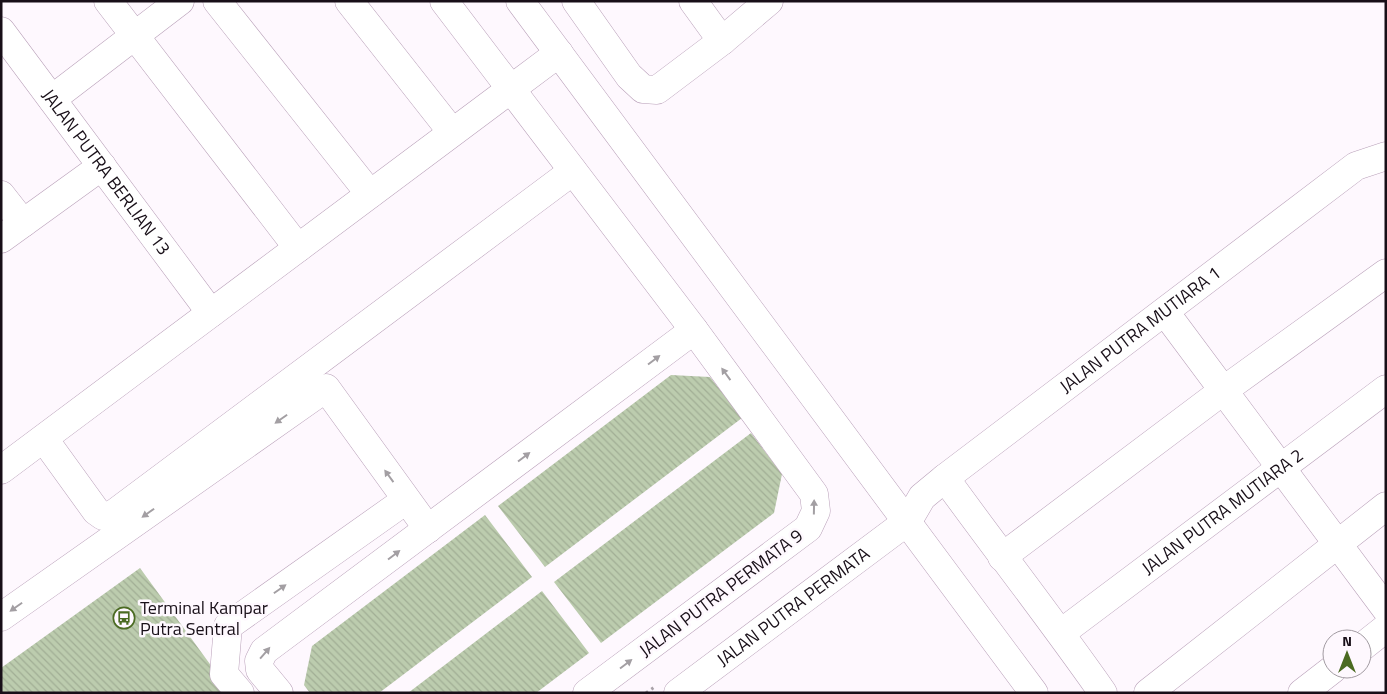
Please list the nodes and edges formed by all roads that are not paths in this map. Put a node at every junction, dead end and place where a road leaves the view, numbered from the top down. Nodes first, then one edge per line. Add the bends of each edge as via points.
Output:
1 (108, 1) edge
2 (180, 1) edge
3 (217, 1) edge
4 (349, 1) edge
5 (444, 1) edge
6 (520, 1) edge
7 (576, 1) edge
8 (693, 1) edge
9 (769, 1) edge
10 (1, 30) edge
11 (134, 35) junction
12 (722, 41) junction
13 (559, 53) junction
14 (510, 88) junction
15 (52, 99) junction
16 (452, 132) junction
17 (1386, 156) edge
18 (102, 166) junction
19 (573, 171) junction
20 (370, 194) junction
21 (1, 195) edge
22 (12, 231) edge
23 (298, 248) junction
24 (1386, 273) edge
25 (1165, 312) junction
26 (212, 313) junction
27 (694, 330) junction
28 (1224, 390) junction
29 (1386, 390) edge
30 (44, 439) junction
31 (1280, 467) junction
32 (1, 470) edge
33 (945, 478) junction
34 (406, 500) junction
35 (1386, 506) edge
36 (908, 521) junction
37 (428, 529) junction
38 (1336, 545) junction
39 (1002, 557) junction
40 (1386, 610) edge
41 (1, 618) edge
42 (1386, 628) edge
43 (1061, 633) junction
44 (1372, 639) edge
45 (1322, 678) edge
46 (240, 693) edge
47 (279, 693) edge
48 (587, 693) edge
49 (678, 693) edge
50 (1034, 693) edge
51 (1103, 693) edge
52 (1148, 693) edge
53 (1302, 693) edge

1 - 11 street
2 - 11 street
3 - 20 street
4 - 16 street
5 - 14 street, JALAN PUTRA PERMATA 9
6 - 13 street
7 - 12 street via 629,76 643,89 657,90
8 - 12 street
9 - 12 street
10 - 15 street, JALAN PUTRA BERLIAN 13
11 - 15 street
11 - 23 street
13 - 14 street
13 - 36 street
14 - 16 street
14 - 19 street, JALAN PUTRA PERMATA 9
15 - 18 street, JALAN PUTRA BERLIAN 13
16 - 20 street
17 - 25 street, JALAN PUTRA MUTIARA 1 via 1356,166
18 - 22 street
18 - 26 street, JALAN PUTRA BERLIAN 13
19 - 27 street, JALAN PUTRA PERMATA 9
19 - 30 street via 112,515 103,516 96,511
20 - 23 street
21 - 22 street
23 - 26 street
24 - 28 street
25 - 28 street
25 - 33 street, JALAN PUTRA MUTIARA 1
26 - 30 street
37 -> 27 street
48 -> 27 street, JALAN PUTRA PERMATA 9 via 808,528 816,512 814,494
28 - 31 street
28 - 39 street
29 - 31 street, JALAN PUTRA MUTIARA 2
30 - 32 street
31 - 38 street
31 - 43 street, JALAN PUTRA MUTIARA 2
33 - 36 street, JALAN PUTRA MUTIARA 1 via 922,498
33 - 39 street
34 - 37 street
34 -> 41 street via 326,388
46 -> 34 street via 224,674 228,626
35 - 38 street
36 - 49 street, JALAN PUTRA PERMATA
36 - 50 street
47 -> 37 street via 260,670 258,661 264,651
38 - 40 street
38 - 52 street
39 - 43 street
42 - 44 street
43 - 51 street
45 - 53 street

